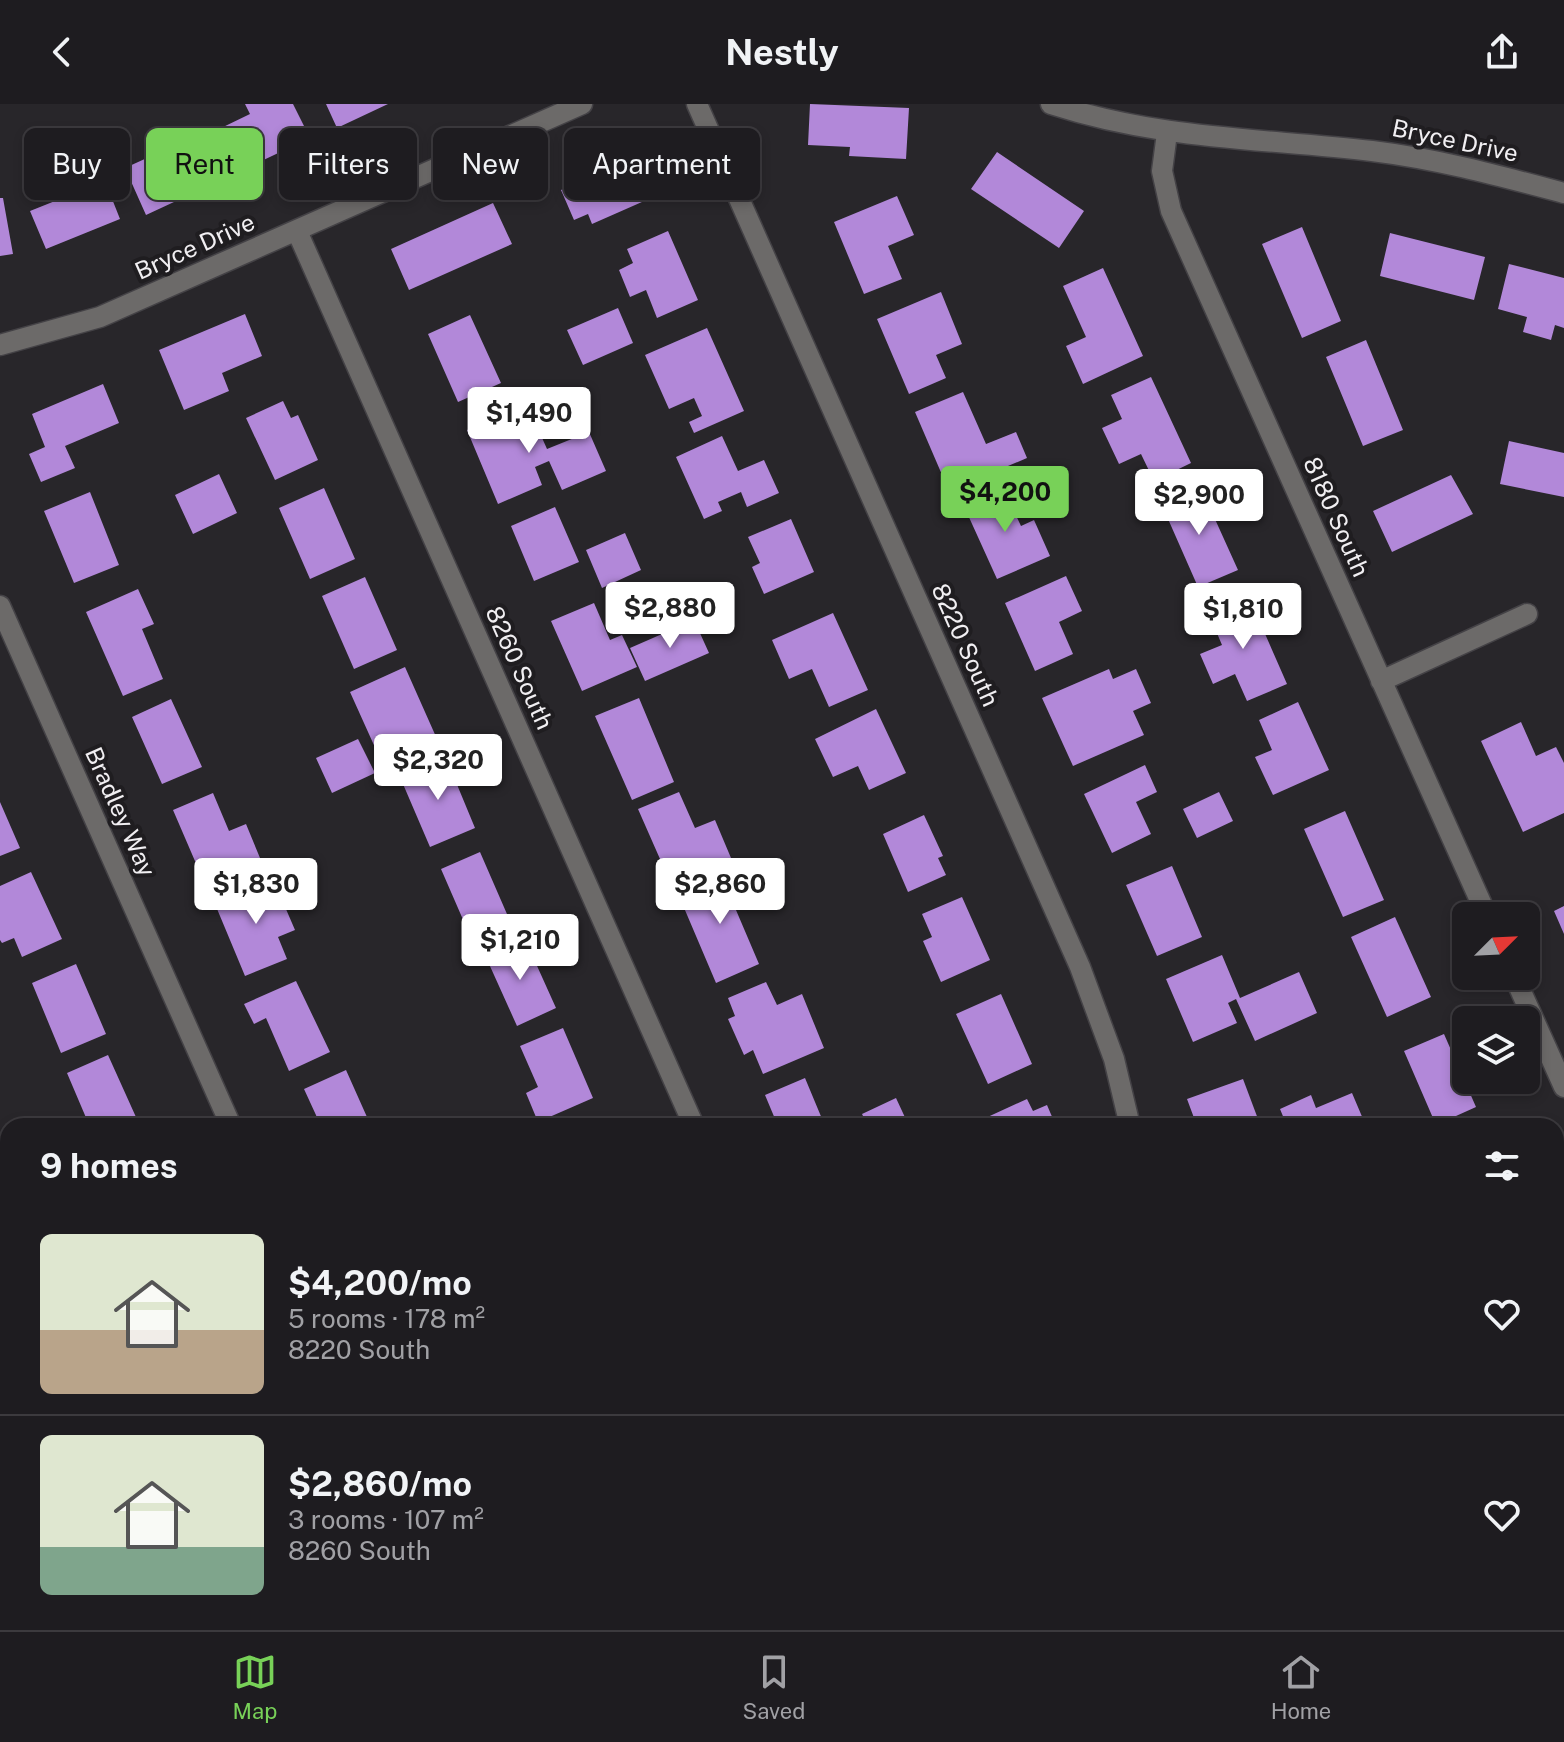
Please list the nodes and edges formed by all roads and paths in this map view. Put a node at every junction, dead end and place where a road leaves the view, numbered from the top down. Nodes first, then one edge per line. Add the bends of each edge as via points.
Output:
1 (582, 104) edge
2 (697, 104) edge
3 (1051, 104) edge
4 (1167, 133) junction
5 (1564, 193) edge
6 (297, 231) junction
7 (0, 345) edge
8 (0, 606) edge
9 (1527, 614) dead end
10 (1381, 681) junction
11 (1481, 902) edge
12 (1520, 990) edge
13 (1564, 1085) edge
14 (227, 1118) edge
15 (690, 1118) edge
16 (1128, 1118) edge

1 - 6 street, Bryce Drive
2 - 16 street, 8220 South via 1090,991
3 - 4 street, Bryce Drive
4 - 5 street, Bryce Drive via 1375,151 1457,164
4 - 10 street, 8180 South via 1162,171 1171,211
6 - 7 street, Bryce Drive via 100,317
6 - 15 street, 8260 South
8 - 14 street, Bradley Way
9 - 10 street
10 - 11 street, 8180 South
12 - 13 street

